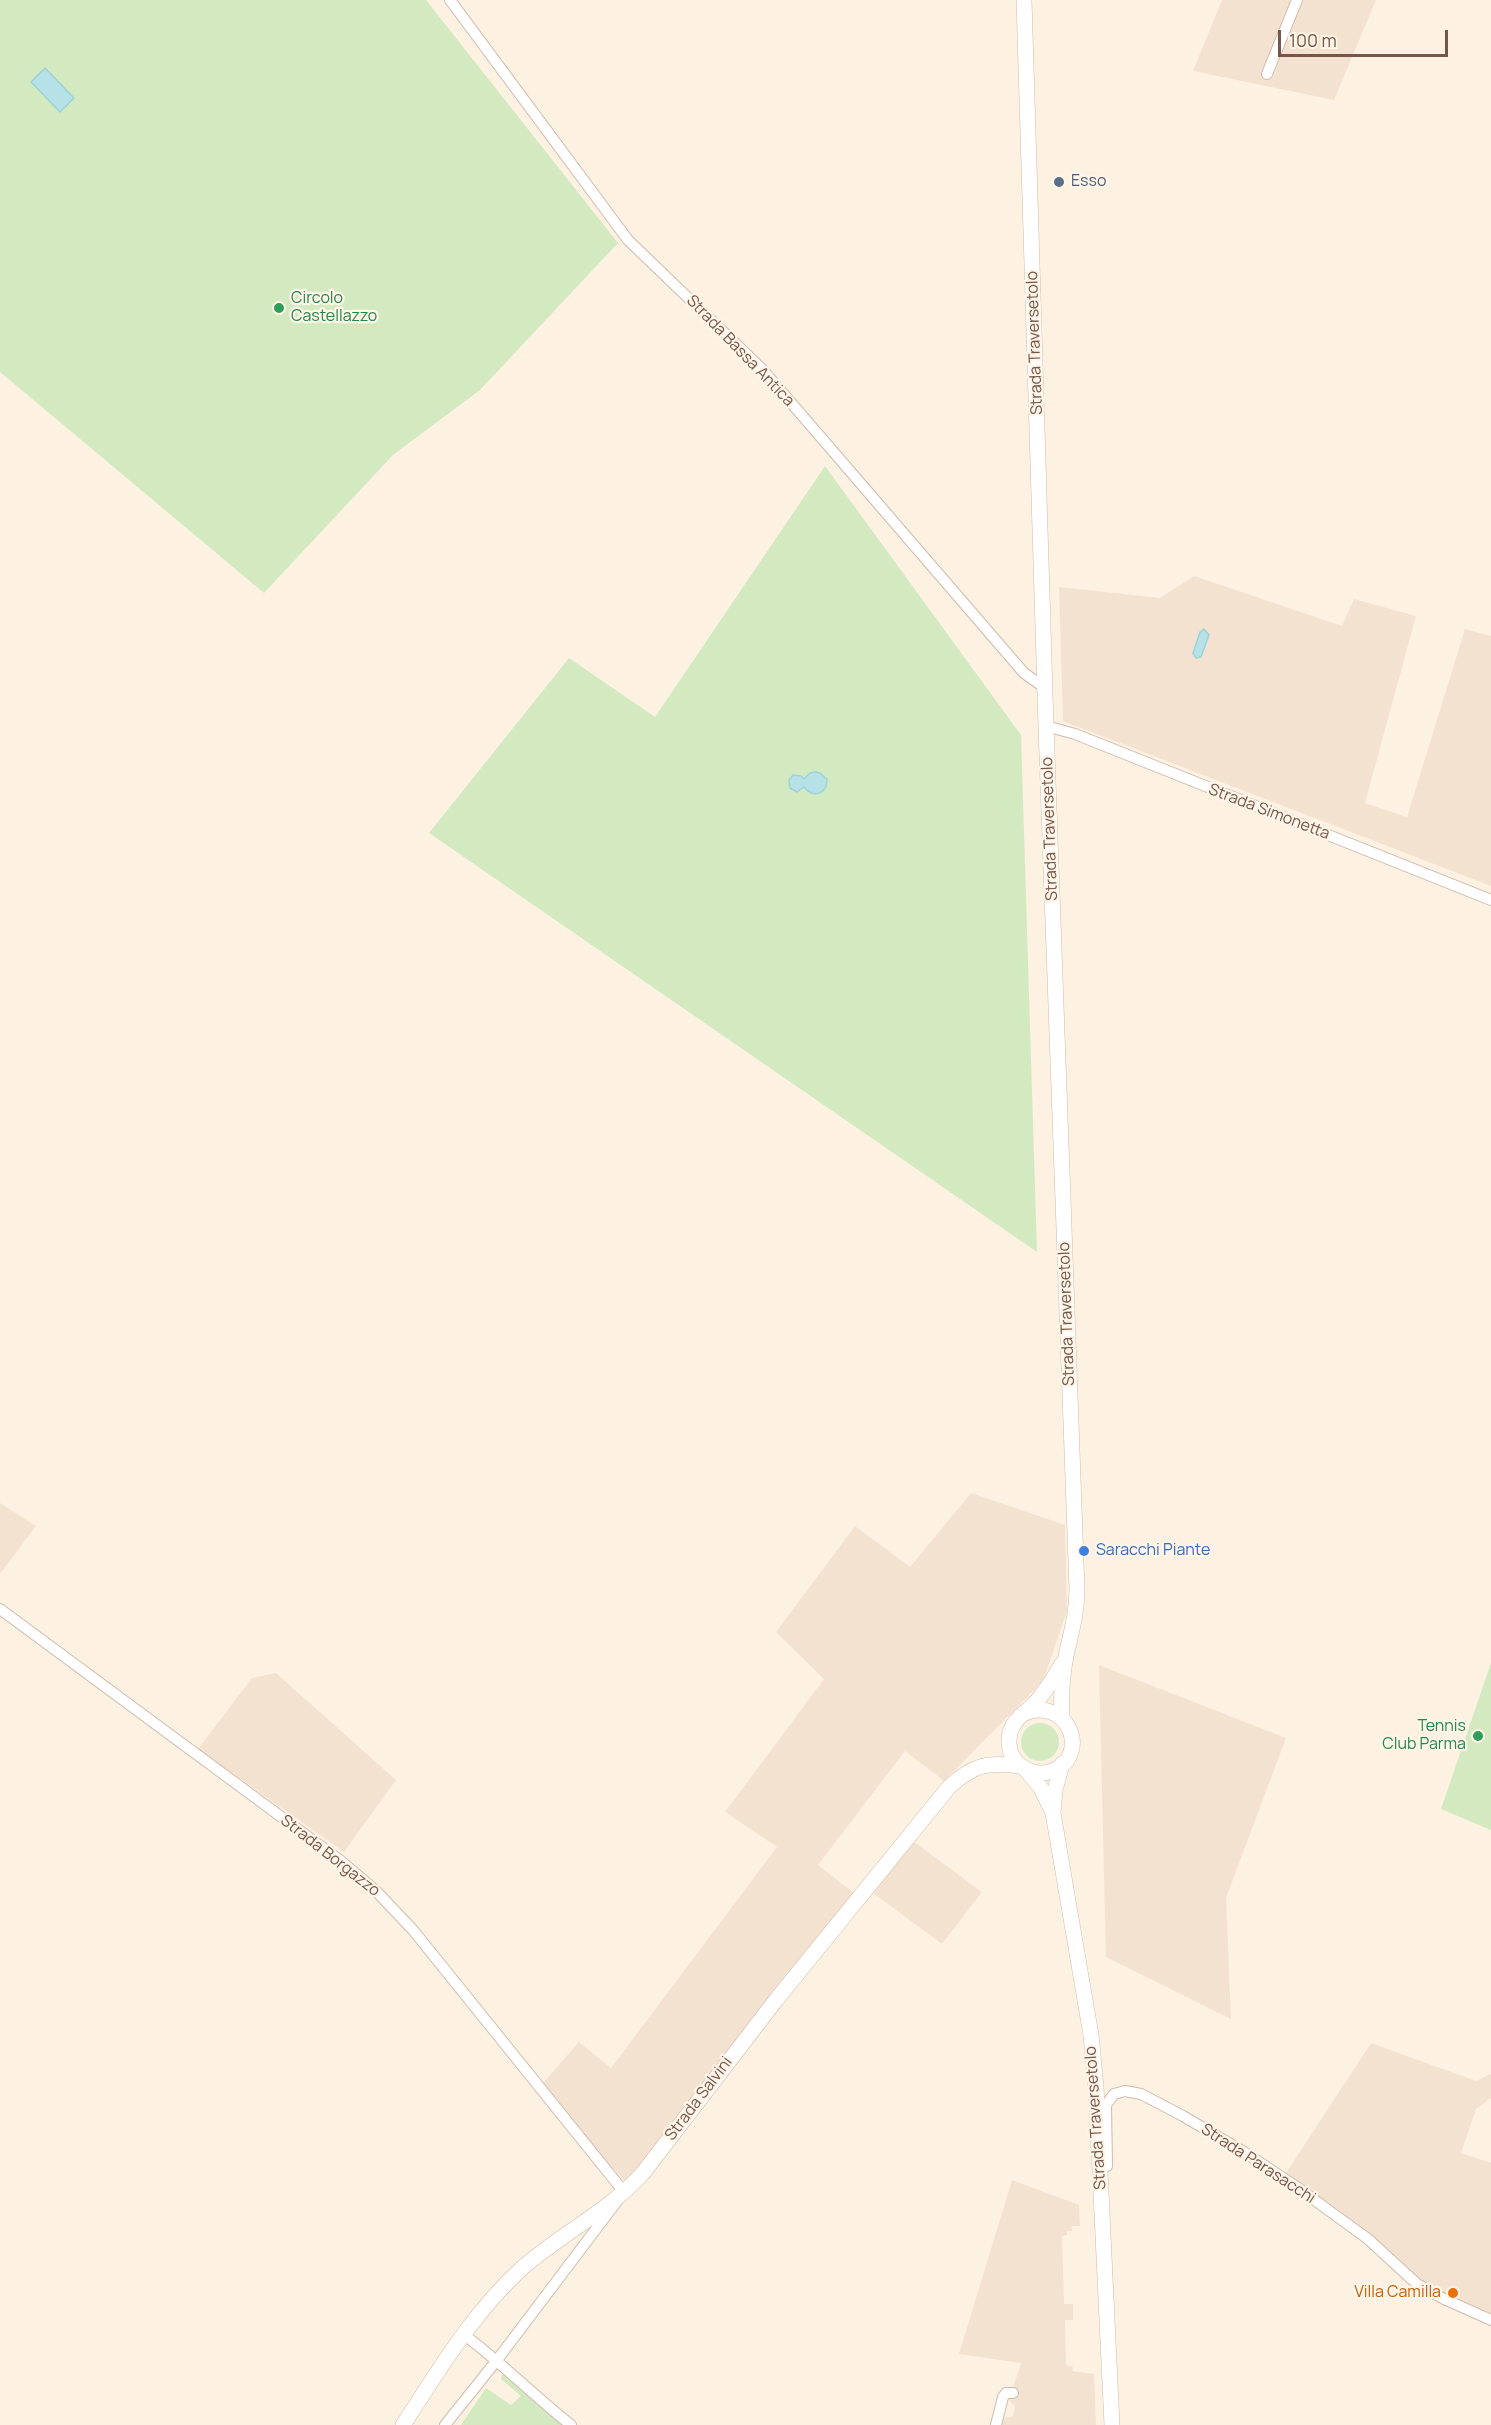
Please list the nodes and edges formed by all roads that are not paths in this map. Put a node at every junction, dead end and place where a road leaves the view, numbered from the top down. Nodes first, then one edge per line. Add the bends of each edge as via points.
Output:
1 (450, 0) edge
2 (1024, 0) edge
3 (1297, 0) edge
4 (1266, 74) dead end
5 (1046, 688) junction
6 (1046, 726) junction
7 (1491, 900) edge
8 (0, 1609) edge
9 (1066, 1656) junction
10 (1023, 1714) junction
11 (1062, 1718) junction
12 (1009, 1736) junction
13 (987, 1764) junction
14 (1062, 1764) junction
15 (1023, 1768) junction
16 (1053, 1814) junction
17 (624, 2192) junction
18 (1101, 2208) junction
19 (1491, 2320) edge
20 (463, 2334) junction
21 (497, 2360) junction
22 (1013, 2392) dead end
23 (403, 2425) edge
24 (445, 2425) edge
25 (571, 2425) edge
26 (996, 2425) edge
27 (1112, 2425) edge

1 - 5 street, Strada Bassa Antica via 628,240 762,369 1024,673
2 - 5 main road, Strada Traversetolo
3 - 4 street
5 - 6 main road, Strada Traversetolo
6 - 7 street, Strada Simonetta via 1075,734
6 - 9 main road, Strada Traversetolo via 1077,1590
8 - 17 street, Strada Borgazzo via 370,1886 426,1944
9 - 10 main road, Strada Traversetolo via 1045,1691
9 - 11 main road, Strada Traversetolo
10 - 11 main road via 1041,1709
10 - 12 main road, Strada Traversetolo
11 - 14 main road, Strada Traversetolo via 1070,1729 1072,1743
12 - 13 main road, Strada Salvini
12 - 15 main road, Strada Traversetolo via 1011,1754
13 - 15 main road
13 - 17 main road, Strada Salvini via 957,1780 933,1806
14 - 15 main road via 1048,1772
14 - 16 main road, Strada Traversetolo
15 - 16 main road, Strada Traversetolo via 1041,1788
16 - 18 main road, Strada Traversetolo via 1092,2045
17 - 20 main road, Strada Salvini via 523,2268
17 - 21 street
18 - 19 street, Strada Parasacchi via 1107,2174 1106,2105 1114,2094 1133,2091 1184,2116 1289,2182 1368,2239 1417,2284
18 - 27 main road, Strada Traversetolo
20 - 21 street
20 - 23 main road, Strada Salvini
21 - 24 street
21 - 25 street
22 - 26 street via 1005,2393

